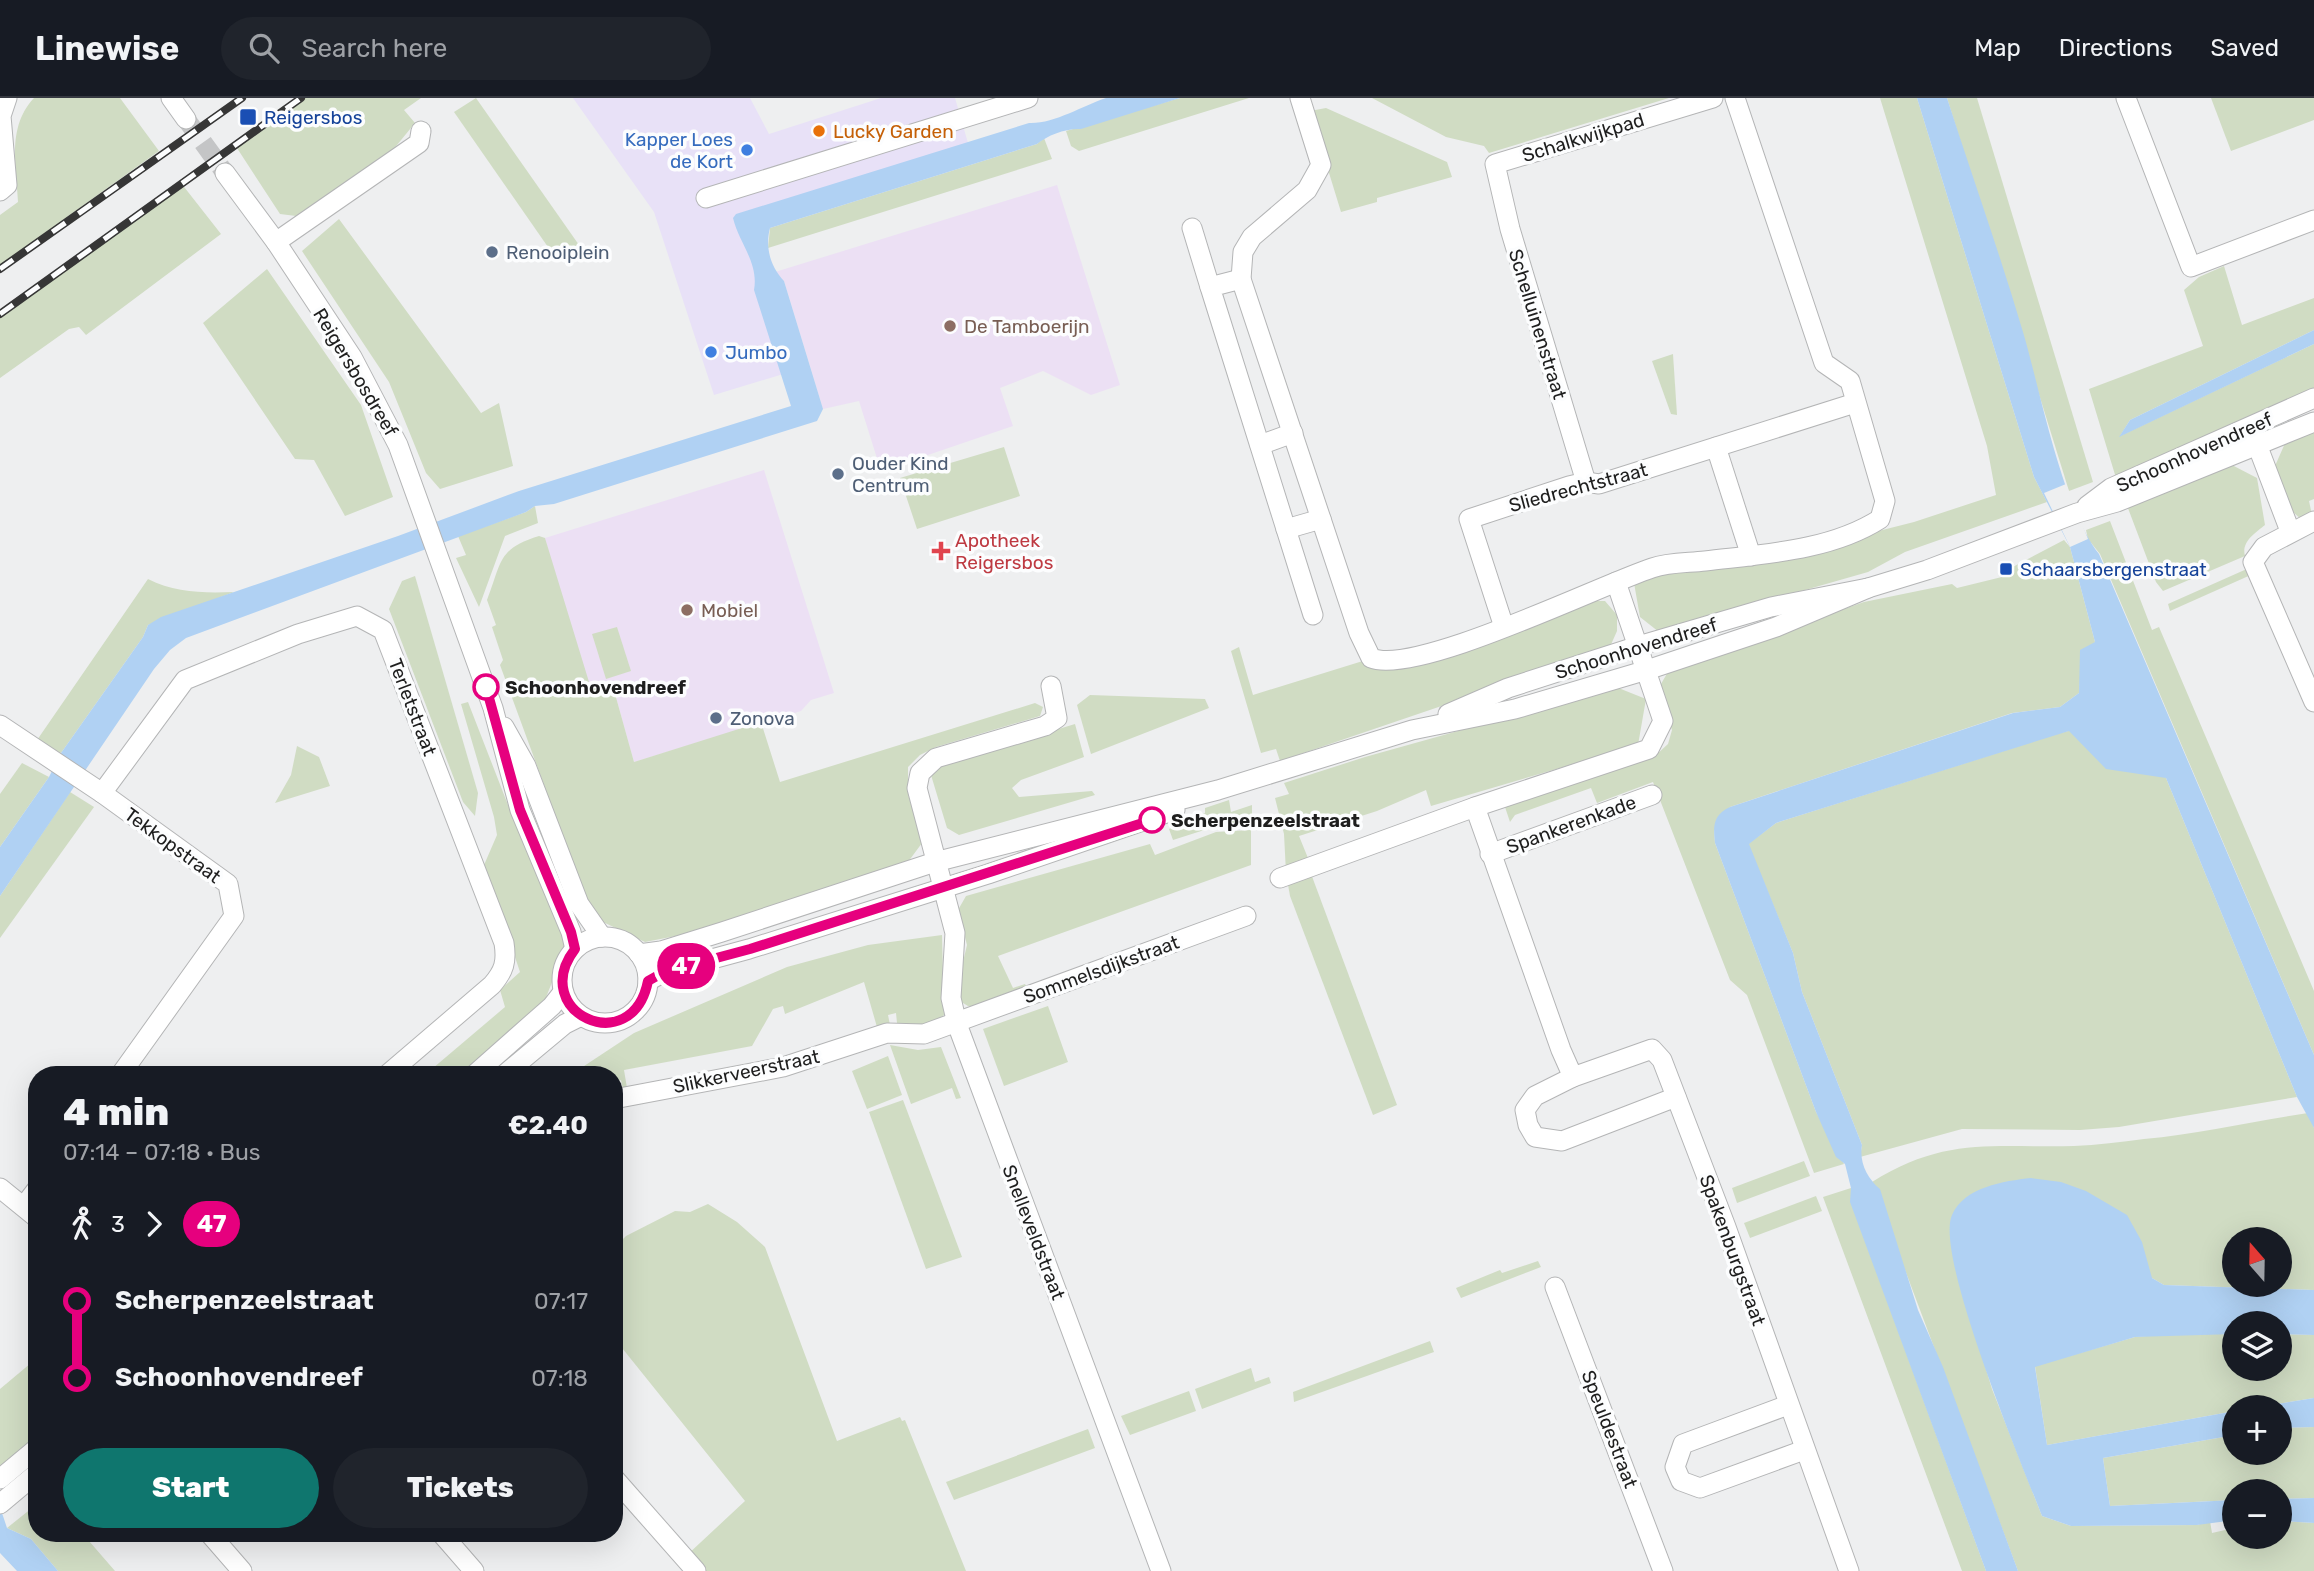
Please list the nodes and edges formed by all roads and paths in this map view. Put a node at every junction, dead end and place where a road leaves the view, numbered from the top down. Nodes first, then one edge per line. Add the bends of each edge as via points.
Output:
1 (171, 98) edge
2 (1028, 98) edge
3 (1300, 98) edge
4 (1713, 98) edge
5 (1735, 98) edge
6 (2126, 98) edge
7 (2, 111) edge
8 (186, 120) tunnel mouth
9 (421, 131) dead end
10 (1494, 164) joint
11 (225, 173) tunnel mouth
12 (0, 191) edge
13 (706, 198) dead end
14 (2314, 220) edge
15 (1192, 228) dead end
16 (276, 242) junction
17 (1241, 279) junction
18 (1210, 287) junction
19 (2314, 398) edge
20 (1855, 403) junction
21 (2314, 422) edge
22 (2250, 426) junction
23 (1293, 433) junction
24 (1260, 445) junction
25 (2258, 446) junction
26 (1716, 447) junction
27 (1586, 482) junction
28 (2077, 513) junction
29 (1321, 519) junction
30 (2314, 521) edge
31 (1286, 529) junction
32 (2290, 531) junction
33 (1751, 556) junction
34 (1616, 582) junction
35 (1868, 588) junction
36 (1313, 615) dead end
37 (1504, 627) junction
38 (1638, 646) junction
39 (1647, 670) junction
40 (1051, 686) dead end
41 (2314, 702) edge
42 (493, 708) junction
43 (0, 725) edge
44 (1412, 730) junction
45 (1218, 790) junction
46 (102, 793) junction
47 (1652, 795) dead end
48 (1475, 807) junction
49 (1490, 853) junction
50 (935, 862) junction
51 (1280, 878) dead end
52 (944, 888) junction
53 (1246, 916) dead end
54 (602, 937) junction
55 (575, 949) junction
56 (639, 954) junction
57 (648, 981) junction
58 (563, 992) junction
59 (581, 1016) junction
60 (957, 1024) junction
61 (127, 1066) edge
62 (397, 1066) edge
63 (484, 1066) edge
64 (515, 1066) edge
65 (1573, 1077) junction
66 (623, 1097) edge
67 (1676, 1097) junction
68 (0, 1188) edge
69 (28, 1210) edge
70 (1555, 1287) dead end
71 (1787, 1405) junction
72 (1804, 1450) junction
73 (28, 1456) edge
74 (0, 1479) edge
75 (28, 1481) edge
76 (623, 1488) edge
77 (3, 1502) edge
78 (217, 1542) edge
79 (449, 1542) edge
80 (242, 1571) edge
81 (474, 1571) edge
82 (696, 1571) edge
83 (1161, 1571) edge
84 (1663, 1571) edge
85 (1849, 1571) edge

1 - 8 street
2 - 13 street
3 - 17 street via 1321,165 1307,190 1252,237 1243,252
4 - 10 street, Schalkwijkpad
5 - 20 street via 1824,363 1850,381
6 - 14 street via 2191,267
7 - 12 street via 7,185
9 - 16 street via 419,143
10 - 27 street, Schelluinenstraat
11 - 16 street, Reigersbosdreef
15 - 18 street
16 - 42 street, Reigersbosdreef via 376,398 413,485
17 - 18 street
17 - 23 street
18 - 24 street
19 - 22 street, Schoonhovendreef
20 - 26 street, Sliedrechtstraat
20 - 33 street via 1885,501 1880,519 1866,528 1777,554
21 - 25 street, Schoonhovendreef
22 - 25 street
22 - 28 street, Schoonhovendreef via 2111,488
23 - 24 street
23 - 29 street
24 - 31 street
25 - 28 street, Schoonhovendreef via 2117,502
25 - 32 street
26 - 27 street, Sliedrechtstraat via 1599,484
26 - 33 street
27 - 37 street, Sliedrechtstraat via 1469,519
28 - 35 street, Schoonhovendreef
29 - 31 street
29 - 37 street via 1371,658 1383,663 1404,660
30 - 32 street
31 - 36 street
32 - 41 street via 2264,547 2253,562
33 - 34 street via 1655,566
34 - 37 street
34 - 38 street
35 - 38 street, Schoonhovendreef via 1771,607
35 - 39 street, Schoonhovendreef via 1776,627
38 - 39 street
38 - 44 street, Schoonhovendreef via 1508,688
39 - 44 street, Schoonhovendreef via 1515,709
39 - 48 street via 1663,720 1649,749
40 - 50 street, Snelleveldstraat via 1057,718 1045,726 936,758 920,773 917,788
42 - 54 street, Reigersbosdreef via 526,766 579,904
42 - 55 street, Reigersbosdreef via 520,810
43 - 46 street, Tekkopstraat
44 - 45 street, Schoonhovendreef
45 - 50 street, Schoonhovendreef
45 - 52 street, Schoonhovendreef via 1152,820
46 - 61 street, Tekkopstraat via 228,884 234,916
46 - 62 street, Terletstraat via 185,680 357,615 383,630 506,957 504,971 492,985
47 - 49 street, Spankerenkade
48 - 49 street
48 - 51 street
49 - 65 street
50 - 52 street, Snelleveldstraat
50 - 56 street, Schoonhovendreef via 661,951
52 - 57 street, Schoonhovendreef via 664,972
52 - 60 street, Snelleveldstraat via 957,943 951,998
53 - 60 street, Sommelsdijkstraat
54 - 55 street
54 - 56 street via 616,938
55 - 58 street via 566,961
56 - 57 street
57 - 59 street via 637,1009 625,1018 610,1023
58 - 59 street
58 - 63 street
59 - 64 street
60 - 66 street, Slikkerveerstraat via 924,1034 887,1033 783,1067
60 - 83 street, Snelleveldstraat
65 - 67 street, Spakenburgstraat via 1652,1049 1662,1060
65 - 67 street, Spakenburgstraat via 1535,1096 1525,1110 1535,1137 1562,1141
67 - 71 street, Spakenburgstraat
68 - 69 street
70 - 84 street, Speuldestraat
71 - 72 street, Spakenburgstraat
71 - 72 street via 1683,1444 1675,1468 1681,1481 1700,1488
72 - 85 street, Spakenburgstraat
73 - 74 street
75 - 77 street
76 - 82 street
78 - 80 street
79 - 81 street

